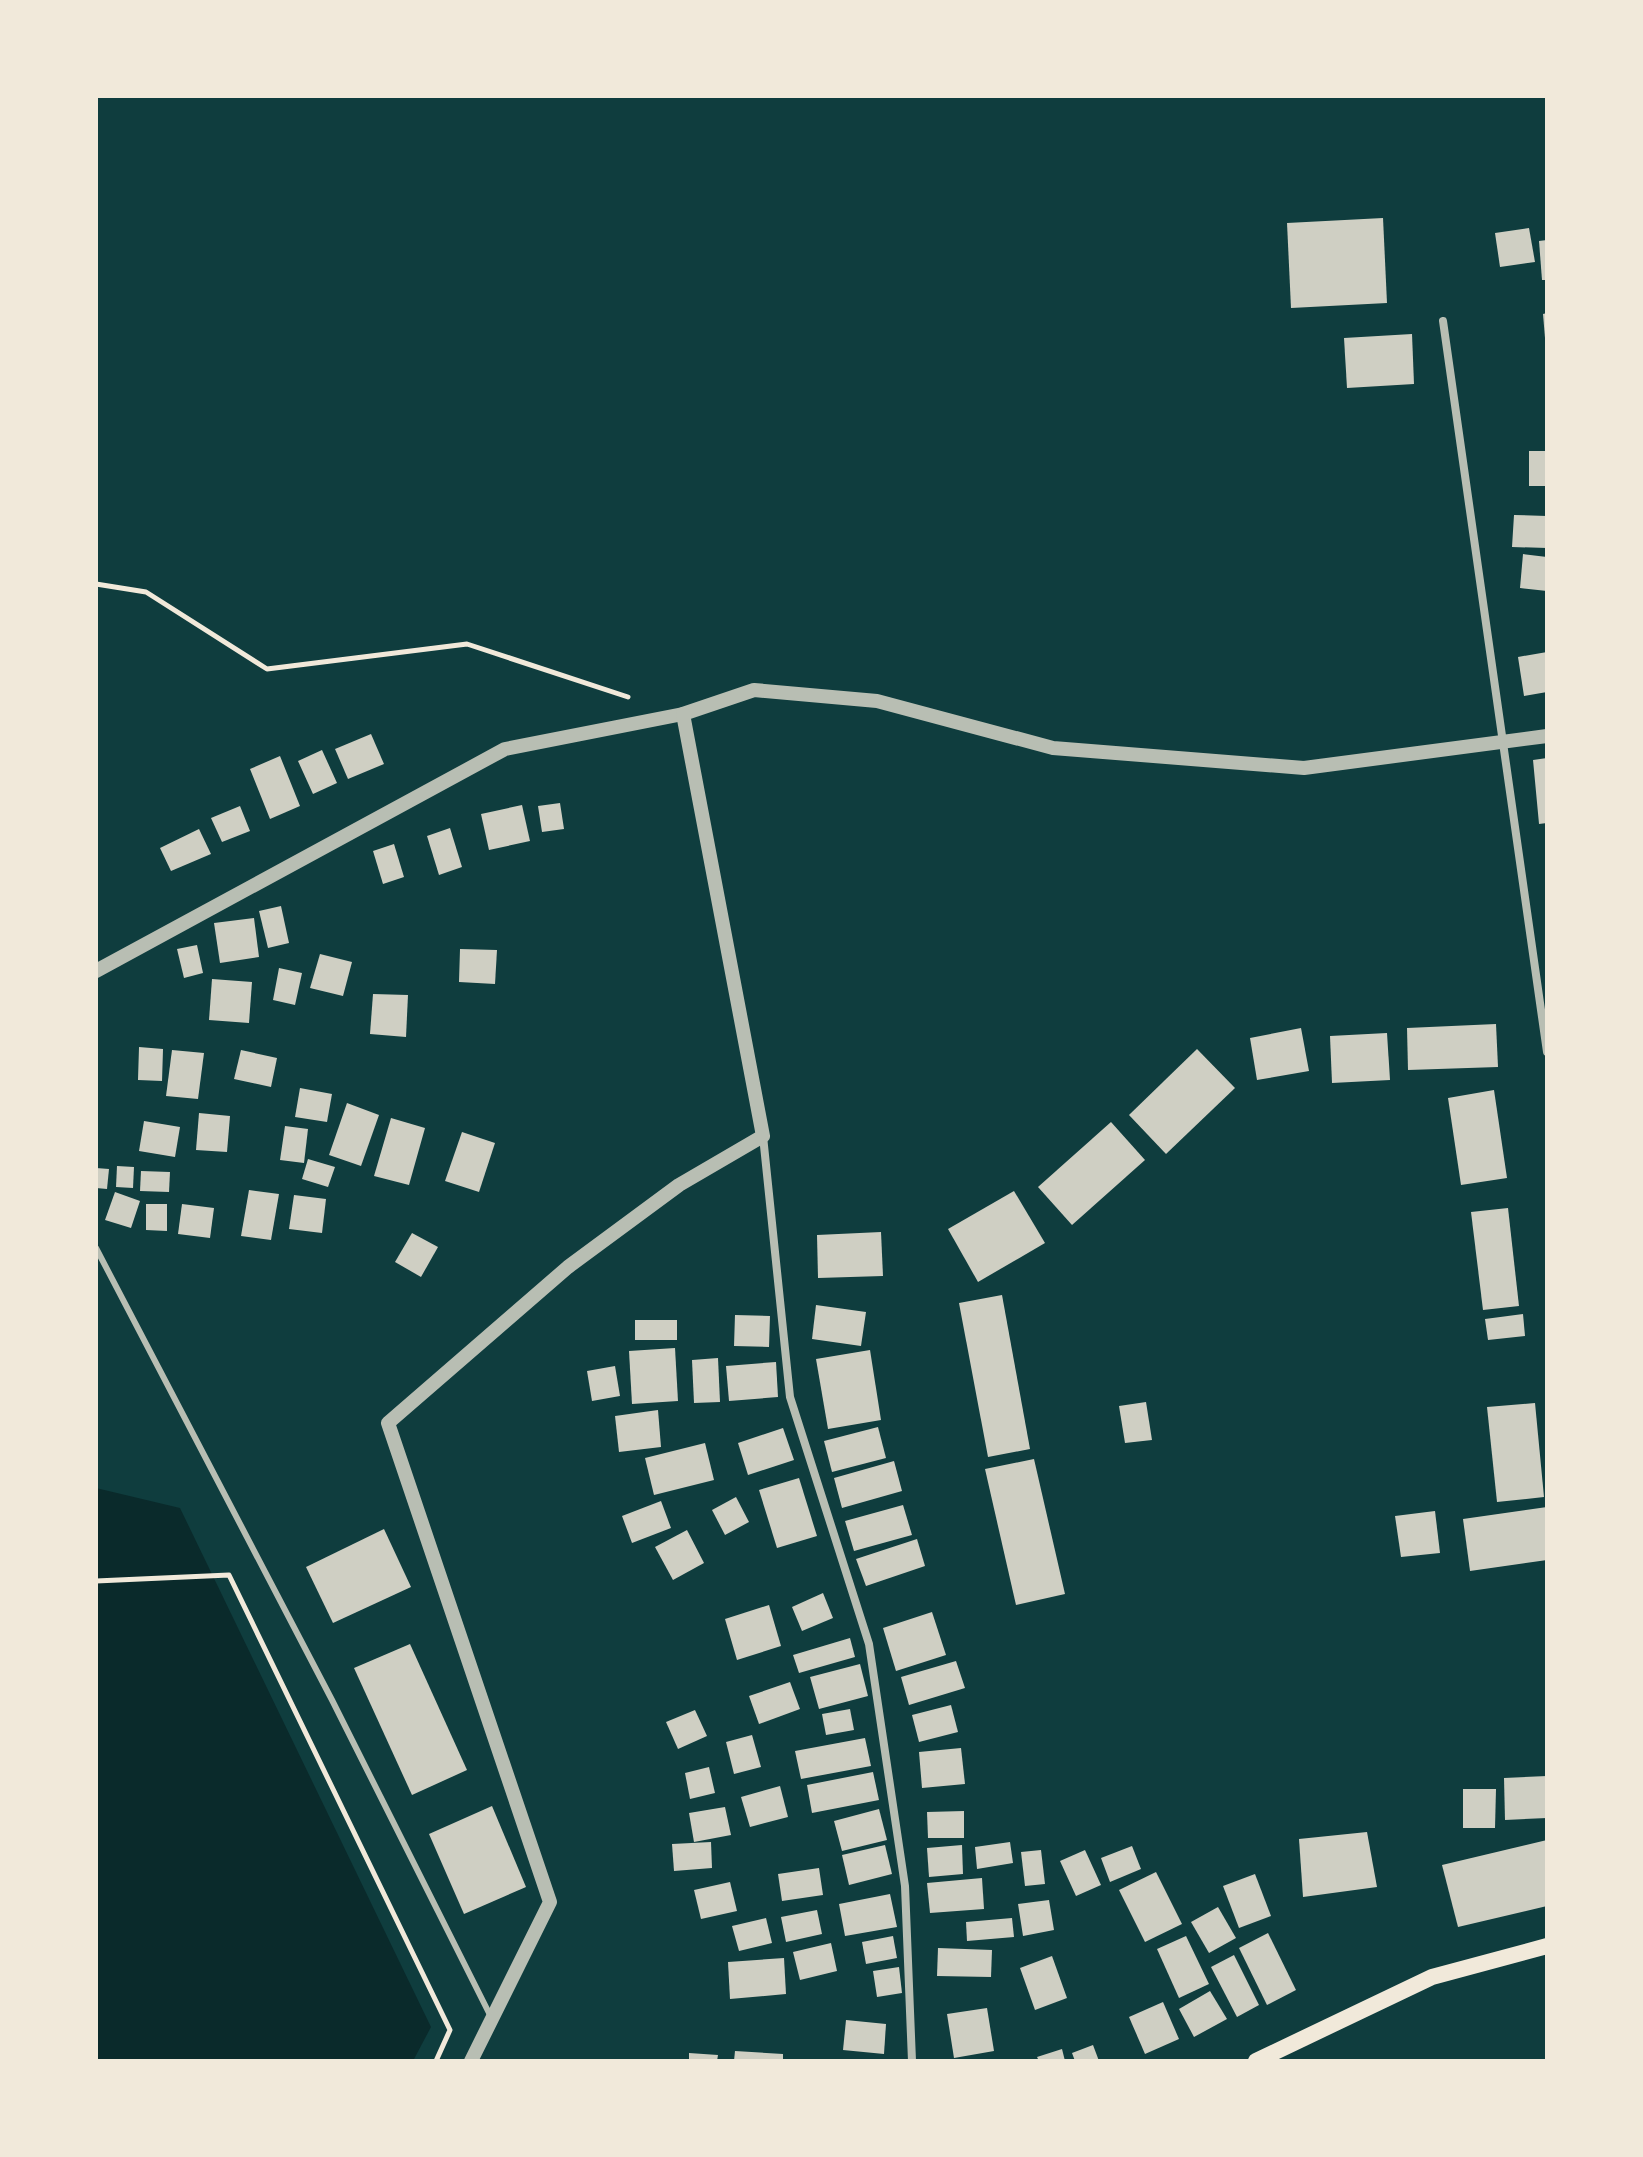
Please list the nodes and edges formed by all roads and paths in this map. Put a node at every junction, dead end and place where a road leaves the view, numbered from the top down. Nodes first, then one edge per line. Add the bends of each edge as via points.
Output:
1 (1443, 321) dead end
2 (96, 584) edge
3 (683, 714) junction
4 (1547, 736) edge
5 (1501, 743) junction
6 (96, 971) edge
7 (1547, 1050) edge
8 (763, 1136) junction
9 (96, 1248) edge
10 (96, 1581) edge
11 (1547, 1946) edge
12 (492, 2018) junction
13 (436, 2061) edge
14 (471, 2061) edge
15 (912, 2061) edge
16 (1256, 2061) edge

1 - 5 street
2 - 3 path via 146,592 267,669 467,644
3 - 5 street via 754,690 877,701 1053,748 1304,768
3 - 6 street via 505,749
3 - 8 street
4 - 5 street
5 - 7 street
8 - 12 street via 679,1185 568,1267 388,1423 550,1902
8 - 15 street via 790,1397 869,1644 905,1886
9 - 12 lane
10 - 13 path via 229,1575 450,2030
11 - 16 main road via 1432,1977
12 - 14 street

